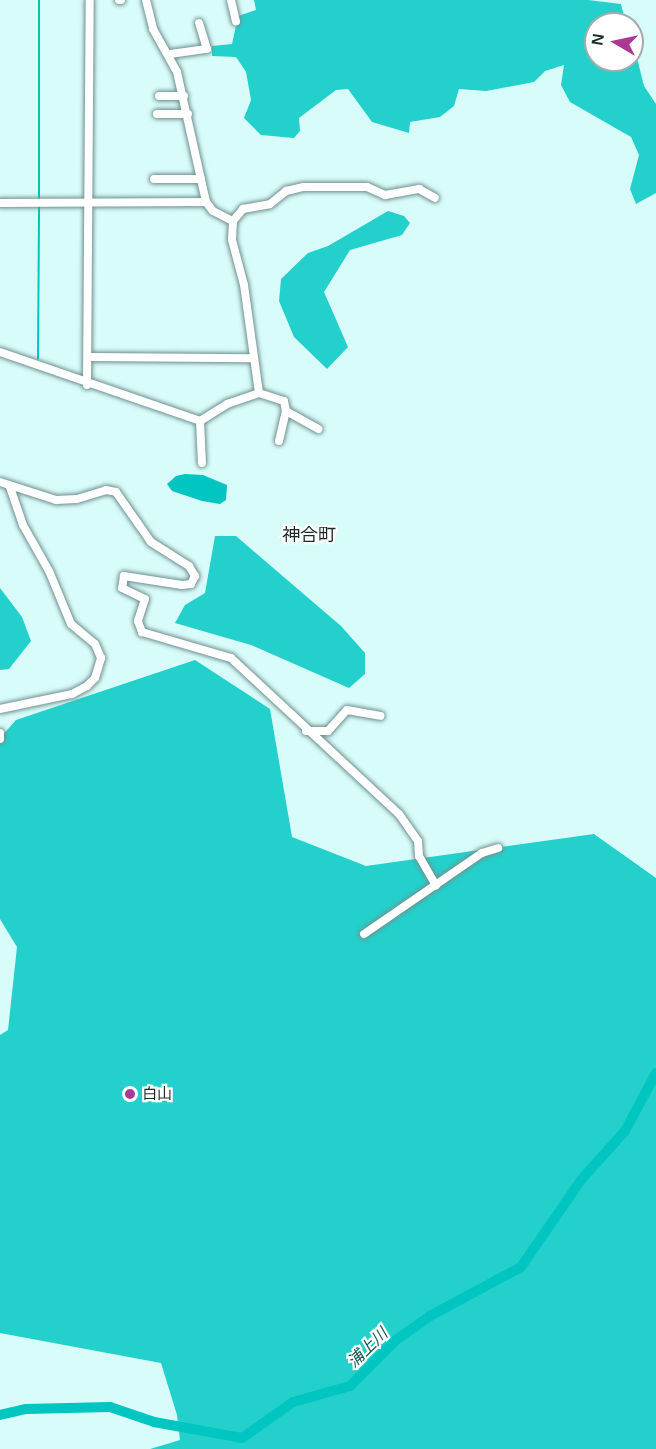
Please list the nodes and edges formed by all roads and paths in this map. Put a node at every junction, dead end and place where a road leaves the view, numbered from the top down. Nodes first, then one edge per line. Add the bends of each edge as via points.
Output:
1 (90, 0) edge
2 (146, 0) edge
3 (231, 0) edge
4 (236, 21) dead end
5 (199, 23) dead end
6 (170, 54) junction
7 (159, 96) dead end
8 (184, 96) junction
9 (157, 114) dead end
10 (188, 114) junction
11 (154, 179) dead end
12 (201, 179) junction
13 (435, 198) dead end
14 (89, 202) junction
15 (206, 202) junction
16 (0, 203) edge
17 (233, 221) junction
18 (0, 352) edge
19 (90, 357) junction
20 (253, 358) junction
21 (87, 384) junction
22 (259, 393) junction
23 (286, 411) junction
24 (200, 421) junction
25 (318, 429) dead end
26 (279, 441) dead end
27 (202, 463) dead end
28 (0, 482) edge
29 (10, 487) junction
30 (0, 709) edge
31 (380, 716) dead end
32 (306, 731) junction
33 (0, 733) edge
34 (0, 739) edge
35 (498, 848) dead end
36 (436, 886) junction
37 (364, 934) dead end

1 - 14 street
2 - 6 street via 153,29
3 - 4 street
5 - 6 street via 207,50
6 - 8 street
7 - 8 street
8 - 10 street
9 - 10 street
10 - 12 street
11 - 12 street
12 - 15 street
13 - 17 street via 419,189 385,195 367,187 303,187 286,191 270,204 243,209
14 - 15 street
14 - 16 street
14 - 19 street
15 - 17 street via 213,211
17 - 20 street via 232,240 244,285
18 - 21 street
19 - 20 street
19 - 21 street
20 - 22 street
21 - 24 street
22 - 23 street via 284,401
22 - 24 street via 227,404
23 - 25 street
23 - 26 street
24 - 27 street
28 - 29 street
29 - 30 street via 23,525 49,571 70,624 95,644 101,658 95,678 80,690
29 - 32 street via 56,500 116,492 151,542 189,566 195,576 191,584 182,585 124,576 122,588 145,600 138,621 141,632 231,658
31 - 32 street via 347,710 328,731
32 - 36 street via 399,814 418,841 419,856
33 - 34 street
35 - 36 street via 482,853
36 - 37 street

